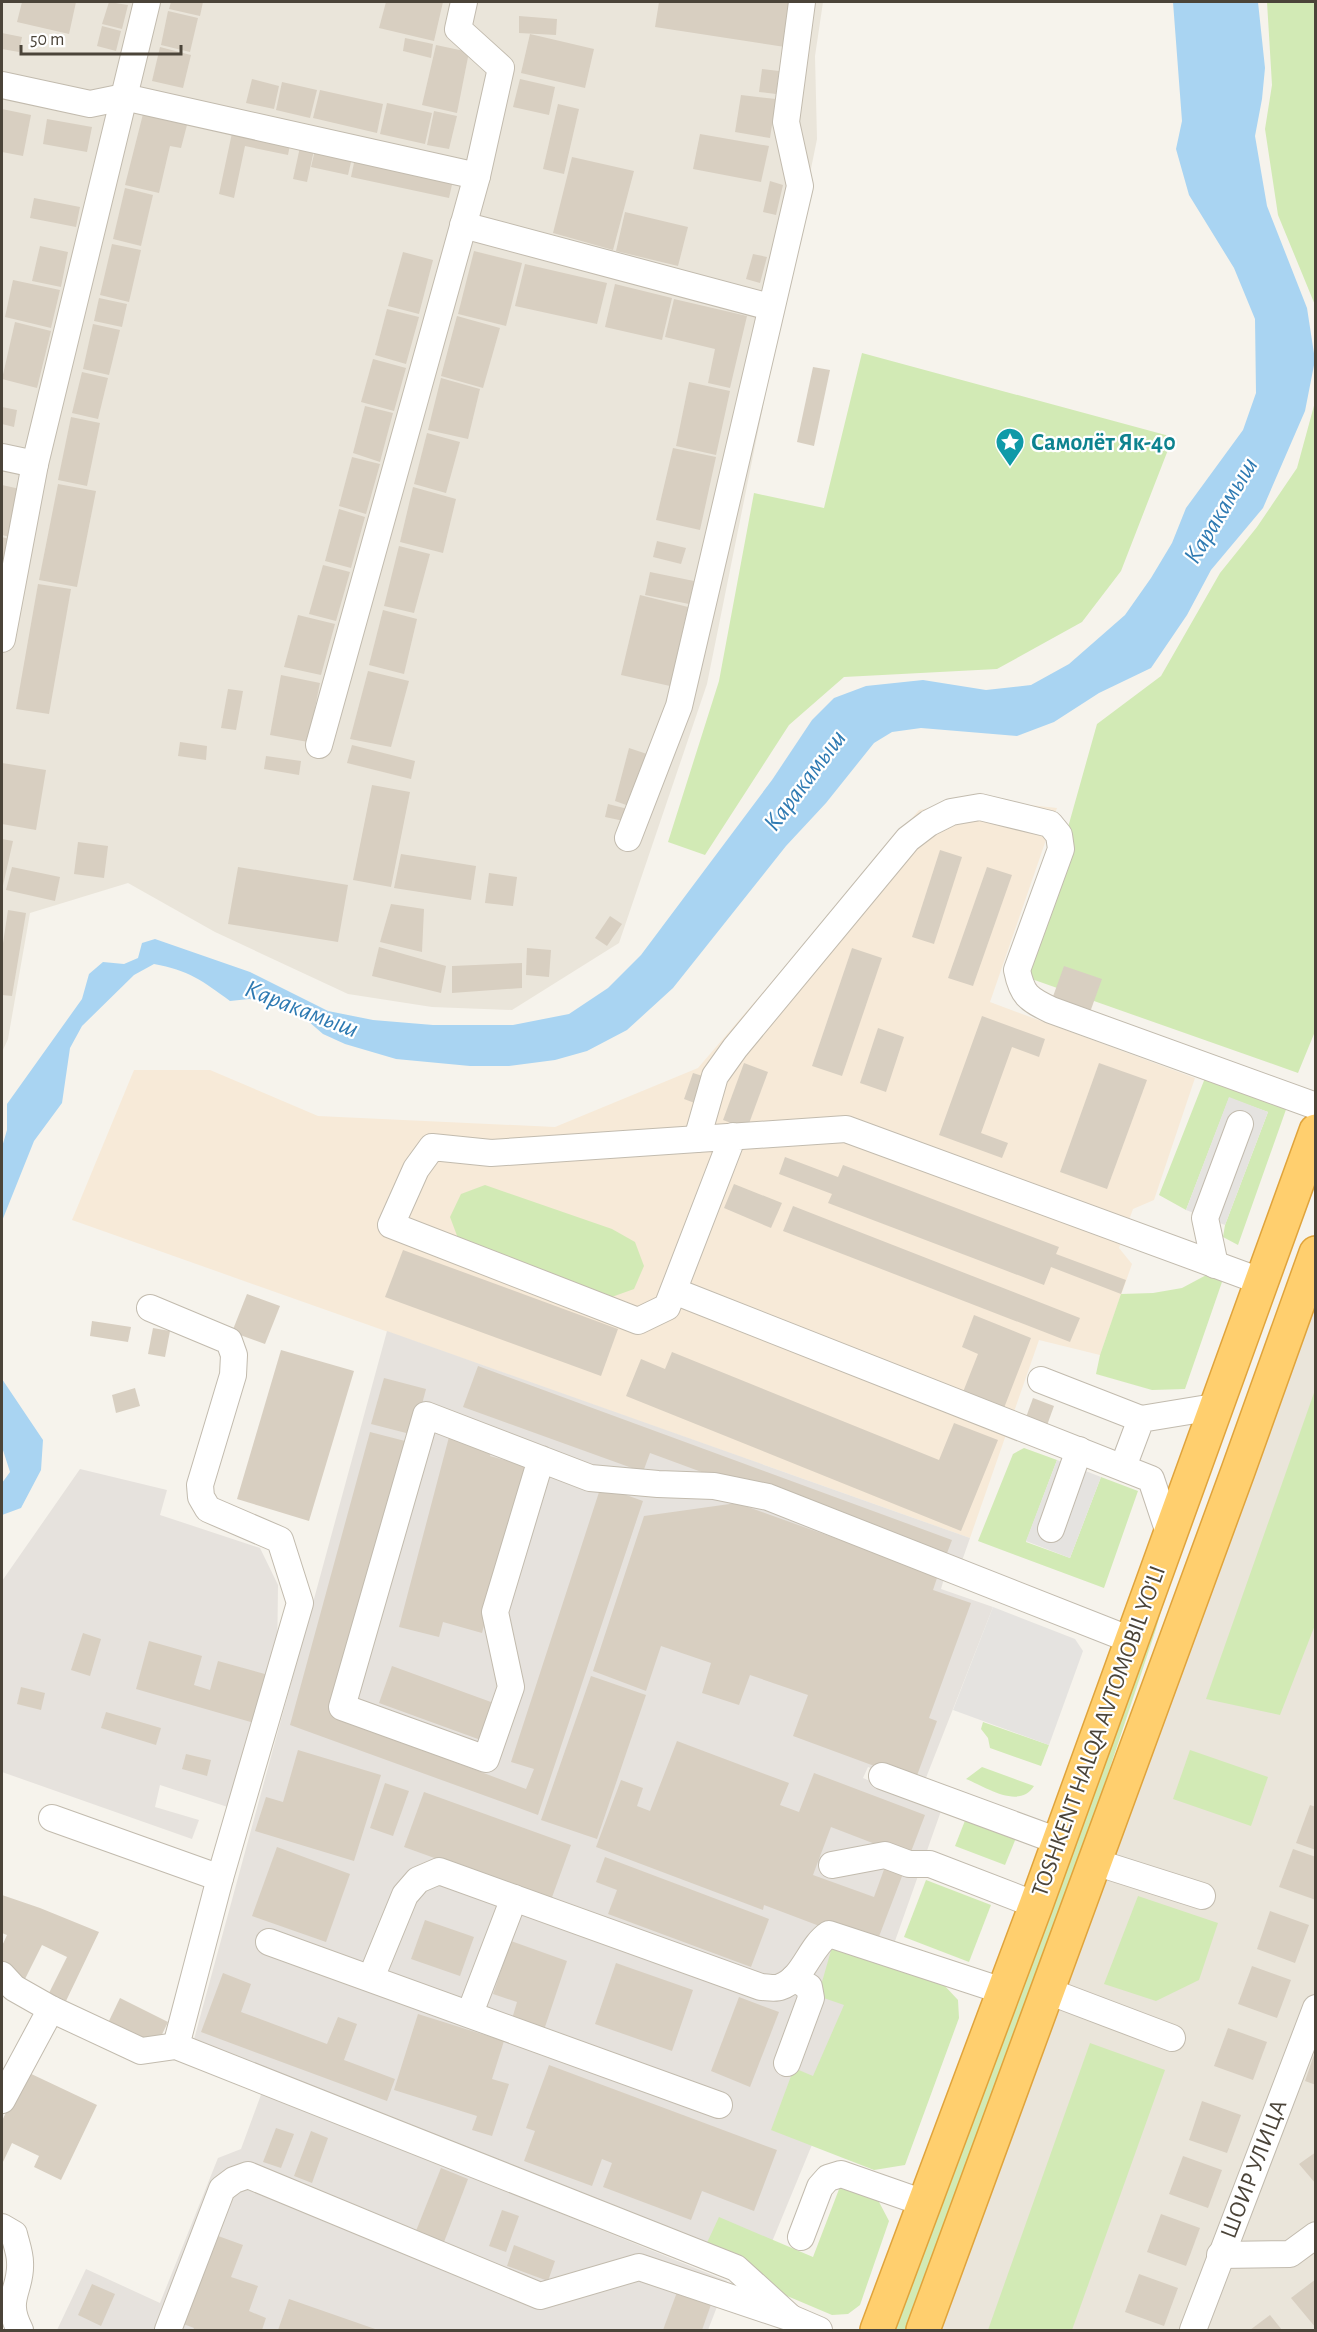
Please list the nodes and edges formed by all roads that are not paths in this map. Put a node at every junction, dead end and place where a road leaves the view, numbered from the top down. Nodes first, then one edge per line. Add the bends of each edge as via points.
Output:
1 (147, 2) edge
2 (464, 2) edge
3 (802, 2) edge
4 (2, 85) edge
5 (124, 97) junction
6 (477, 176) junction
7 (463, 225) junction
8 (770, 307) junction
9 (2, 458) edge
10 (35, 464) junction
11 (2, 639) edge
12 (319, 745) dead end
13 (628, 838) dead end
14 (1316, 1106) edge
15 (1240, 1124) dead end
16 (1316, 1131) edge
17 (733, 1136) junction
18 (697, 1139) junction
19 (1316, 1253) edge
20 (1215, 1265) junction
21 (1260, 1281) junction
22 (674, 1291) junction
23 (150, 1308) dead end
24 (1041, 1380) dead end
25 (1215, 1407) junction
26 (1141, 1419) junction
27 (1079, 1450) junction
28 (1196, 1457) junction
29 (541, 1458) junction
30 (1123, 1467) junction
31 (1238, 1471) junction
32 (1051, 1529) dead end
33 (1169, 1533) junction
34 (1131, 1640) junction
35 (882, 1776) dead end
36 (52, 1818) dead end
37 (1058, 1841) junction
38 (1095, 1862) junction
39 (832, 1865) dead end
40 (220, 1878) junction
41 (1203, 1896) dead end
42 (514, 1898) junction
43 (1035, 1905) junction
44 (269, 1942) dead end
45 (2, 1975) edge
46 (371, 1978) junction
47 (794, 1978) junction
48 (1003, 1991) junction
49 (1048, 1991) junction
50 (1316, 2008) edge
51 (51, 2009) junction
52 (470, 2013) junction
53 (1172, 2038) dead end
54 (176, 2046) junction
55 (787, 2063) dead end
56 (2, 2100) edge
57 (719, 2105) dead end
58 (924, 2203) junction
59 (2, 2227) edge
60 (1316, 2235) edge
61 (801, 2237) dead end
62 (1220, 2255) junction
63 (791, 2318) junction
64 (20, 2331) edge
65 (168, 2331) edge
66 (819, 2331) edge
67 (878, 2331) edge
68 (923, 2331) edge
69 (1193, 2331) edge

1 - 5 street
2 - 6 street via 458,29 501,68
3 - 8 street via 786,122 800,186
4 - 5 street via 90,104
5 - 6 street
5 - 10 street
6 - 7 street
7 - 8 street
7 - 12 street
8 - 13 street via 679,706
9 - 10 street
10 - 11 street
14 - 18 street via 1031,1000 1020,988 1017,970 1060,849 1059,835 1050,824 980,807 951,812 908,839 729,1057 716,1076
15 - 20 street via 1206,1218
16 - 21 highway, TOSHKENT HALQA AVTOMOBIL YO'LI
17 - 18 street
17 - 20 street via 846,1129
17 - 22 street
18 - 22 street via 491,1153 432,1147 416,1169 392,1225 638,1321 667,1307
19 - 31 highway, TOSHKENT HALQA AVTOMOBIL YO'LI
20 - 21 street
21 - 25 highway, TOSHKENT HALQA AVTOMOBIL YO'LI
22 - 27 street
23 - 40 street via 228,1341 234,1355 233,1375 200,1485 201,1497 208,1509 280,1540 300,1603
24 - 26 street
25 - 26 street
25 - 28 highway, TOSHKENT HALQA AVTOMOBIL YO'LI
26 - 30 street
27 - 30 street
27 - 32 street
28 - 31 highway
28 - 33 highway, TOSHKENT HALQA AVTOMOBIL YO'LI
29 - 29 street via 426,1414 342,1707 486,1759 510,1688 495,1612
29 - 34 street via 590,1478 714,1486 768,1497
30 - 33 street via 1151,1479
31 - 38 highway, TOSHKENT HALQA AVTOMOBIL YO'LI
33 - 34 highway, TOSHKENT HALQA AVTOMOBIL YO'LI
34 - 37 highway, TOSHKENT HALQA AVTOMOBIL YO'LI
35 - 37 street
36 - 40 street
37 - 43 highway, TOSHKENT HALQA AVTOMOBIL YO'LI
38 - 41 street
38 - 49 highway, TOSHKENT HALQA AVTOMOBIL YO'LI
39 - 43 street via 885,1855 909,1864 930,1864
40 - 54 street
42 - 46 street via 439,1871 418,1880 405,1895
42 - 47 street via 760,1987 779,1987
42 - 52 street
43 - 48 highway, TOSHKENT HALQA AVTOMOBIL YO'LI
44 - 46 street
45 - 51 street via 14,1988
46 - 52 street
47 - 48 street via 821,1939 829,1934
47 - 55 street via 809,1987 811,1998
48 - 58 highway, TOSHKENT HALQA AVTOMOBIL YO'LI
49 - 53 street
49 - 68 highway, TOSHKENT HALQA AVTOMOBIL YO'LI
50 - 62 street, ШОИР УЛИЦА
51 - 54 street via 141,2051
51 - 56 street
52 - 57 street
54 - 63 street via 736,2268
58 - 61 street via 841,2174 828,2178 820,2187
58 - 67 highway, TOSHKENT HALQA AVTOMOBIL YO'LI
59 - 64 street via 14,2234 20,2263 12,2301
60 - 62 street via 1290,2254
62 - 69 street, ШОИР УЛИЦА
63 - 65 street via 639,2267 540,2296 248,2175 222,2188
63 - 66 street

